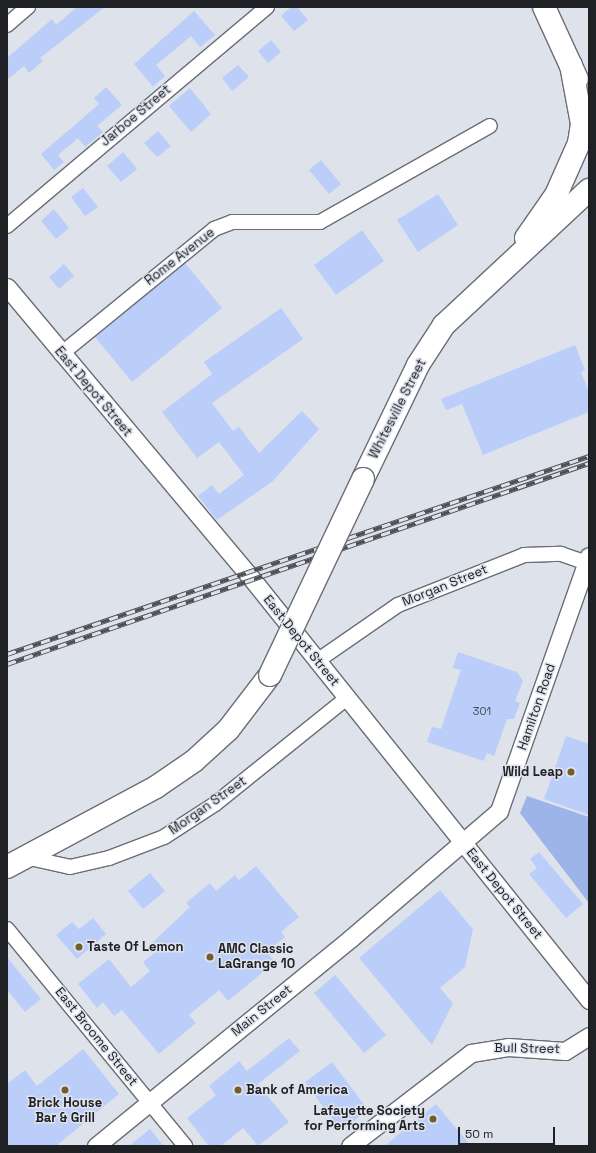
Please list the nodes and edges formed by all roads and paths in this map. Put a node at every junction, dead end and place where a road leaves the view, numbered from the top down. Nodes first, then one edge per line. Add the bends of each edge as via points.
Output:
1 (28, 7) edge
2 (267, 7) edge
3 (544, 7) edge
4 (7, 25) edge
5 (571, 65) junction
6 (589, 103) edge
7 (490, 126) dead end
8 (589, 190) edge
9 (589, 209) edge
10 (566, 210) junction
11 (7, 226) edge
12 (515, 258) junction
13 (7, 287) edge
14 (61, 354) junction
15 (586, 568) edge
16 (317, 661) junction
17 (270, 675) joint
18 (347, 698) junction
19 (464, 844) junction
20 (16, 862) edge
21 (7, 929) edge
22 (589, 1000) edge
23 (589, 1036) edge
24 (150, 1102) junction
25 (96, 1146) edge
26 (185, 1146) edge
27 (350, 1146) edge

1 - 4 street
2 - 11 street, Jarboe Street
3 - 5 highway
5 - 6 highway
5 - 12 highway via 582,124 579,143 556,195 541,212
7 - 14 street, Rome Avenue via 320,222 232,222 214,229
8 - 10 highway, Whitesville Street
9 - 10 highway
10 - 12 highway, Whitesville Street
12 - 17 highway, Whitesville Street, bridge via 444,325 418,366
13 - 14 street, East Depot Street
14 - 16 street, East Depot Street
15 - 16 street, Morgan Street via 561,554 524,555 398,605
15 - 19 street, Hamilton Road via 499,811
16 - 18 street, East Depot Street
17 - 20 highway, Morgan Street via 244,713 194,761 156,787
18 - 19 street, East Depot Street
18 - 20 street, Morgan Street via 215,804 164,837 110,858 70,867
19 - 22 street, East Depot Street
19 - 24 street, Main Street
21 - 24 street, East Broome Street
23 - 27 street, Bull Street via 565,1050 508,1047 471,1053
24 - 25 street, Main Street
24 - 26 street, East Broome Street

